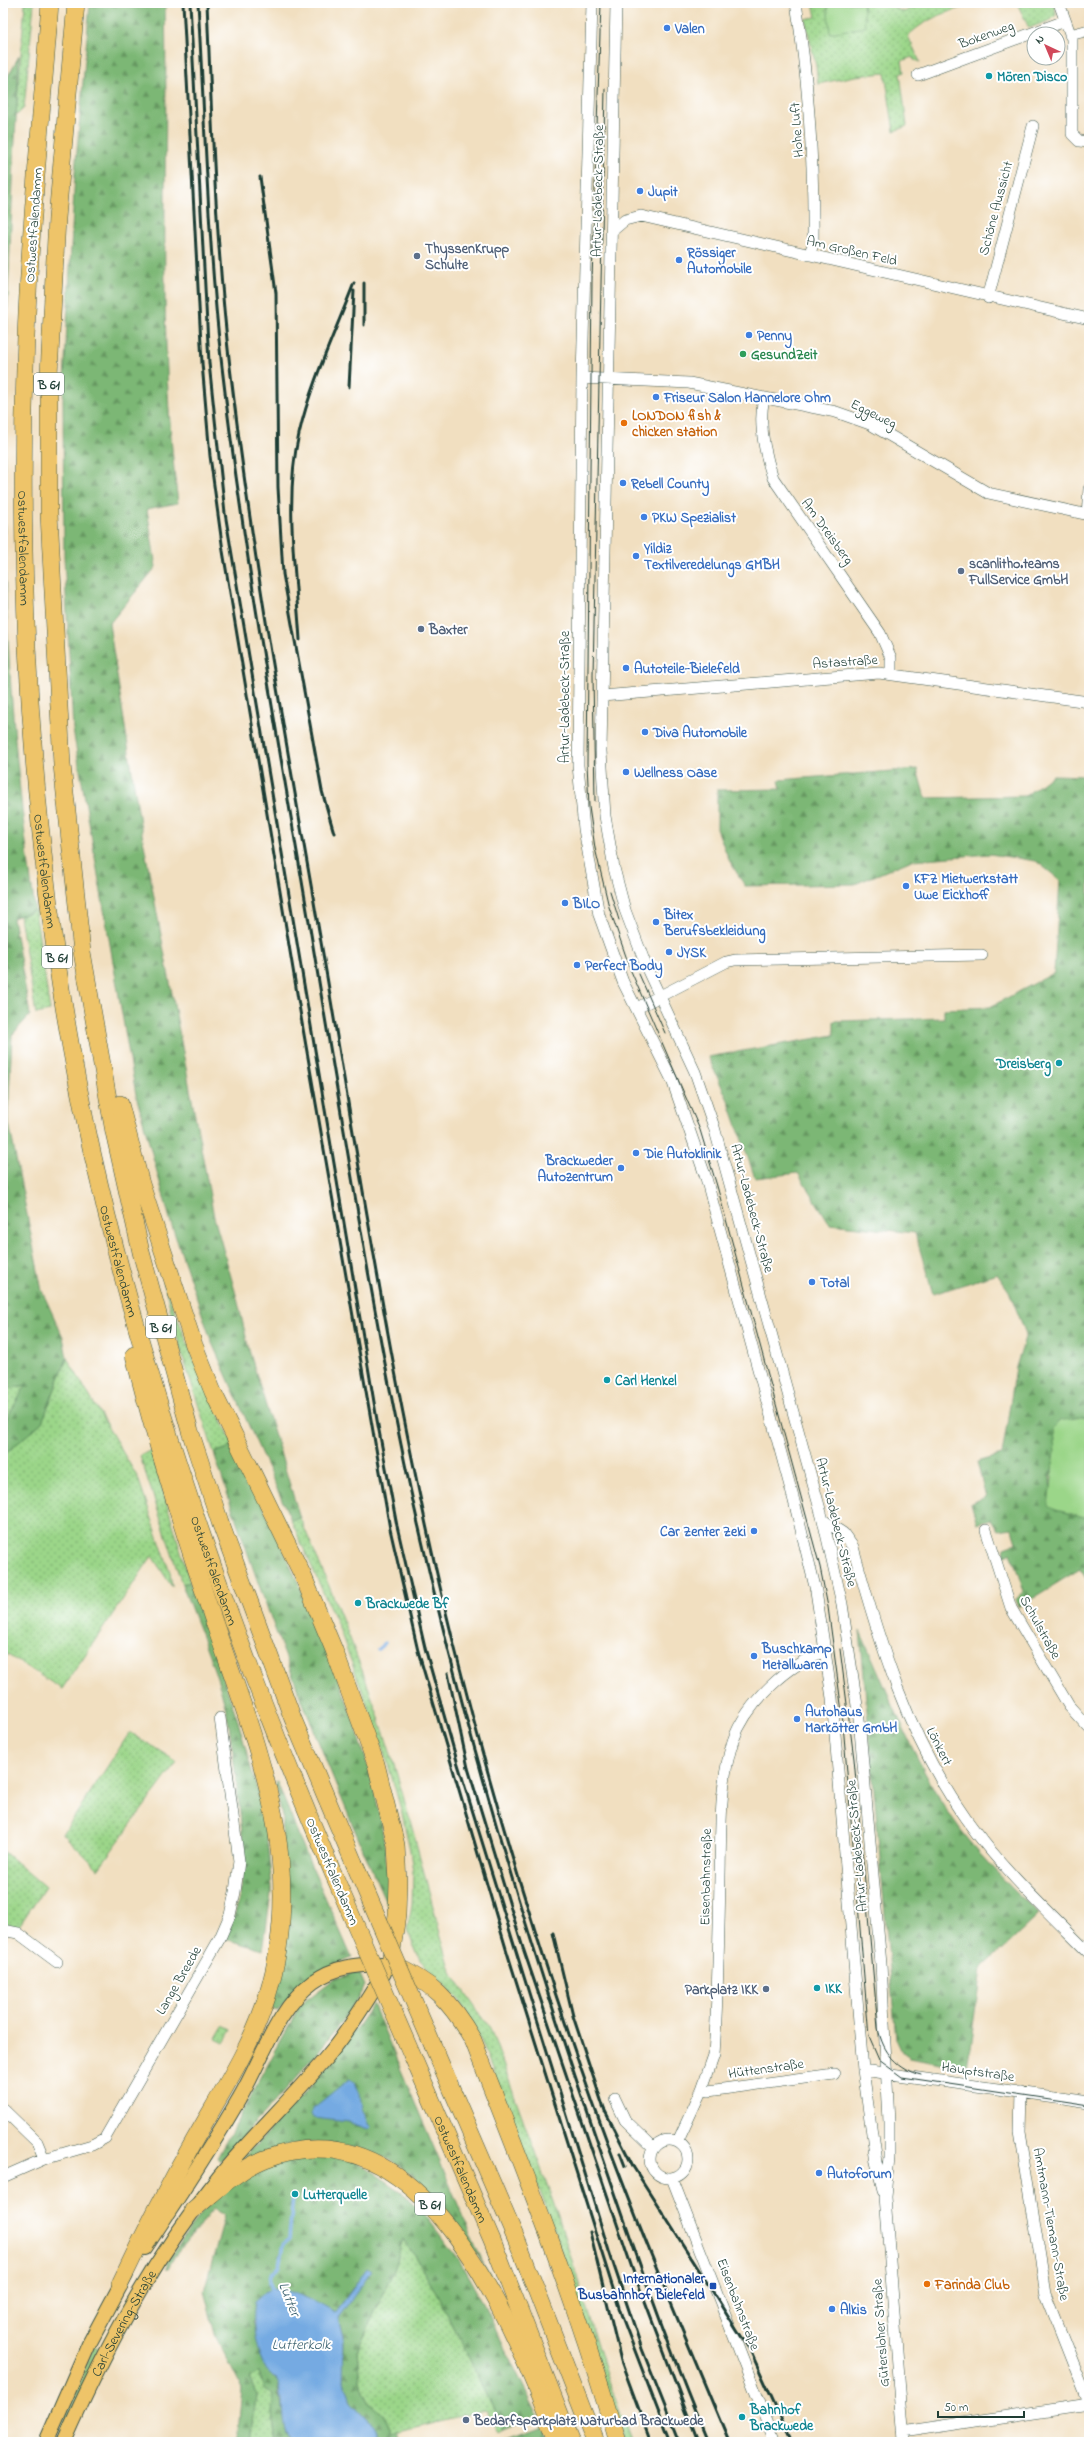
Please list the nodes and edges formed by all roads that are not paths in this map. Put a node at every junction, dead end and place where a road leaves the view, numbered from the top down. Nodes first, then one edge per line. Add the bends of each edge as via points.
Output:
1 (50, 3) edge
2 (76, 3) edge
3 (592, 3) edge
4 (616, 3) edge
5 (796, 3) edge
6 (1059, 3) edge
7 (1065, 21) junction
8 (1089, 30) edge
9 (1070, 35) junction
10 (918, 75) dead end
11 (1034, 126) dead end
12 (1089, 142) edge
13 (612, 231) junction
14 (809, 256) junction
15 (988, 298) junction
16 (1089, 319) edge
17 (582, 378) junction
18 (609, 379) junction
19 (764, 398) junction
20 (1089, 489) edge
21 (1088, 515) edge
22 (891, 674) junction
23 (602, 696) junction
24 (1089, 702) edge
25 (62, 765) junction
26 (982, 955) dead end
27 (661, 998) junction
28 (637, 1008) junction
29 (118, 1260) junction
30 (823, 1520) junction
31 (986, 1530) dead end
32 (826, 1650) junction
33 (220, 1718) dead end
34 (1089, 1728) edge
35 (3, 1930) edge
36 (1089, 1953) edge
37 (57, 1962) dead end
38 (390, 1964) junction
39 (863, 2070) junction
40 (887, 2073) junction
41 (834, 2074) dead end
42 (702, 2089) junction
43 (1021, 2092) junction
44 (615, 2099) dead end
45 (1089, 2102) edge
46 (3, 2109) edge
47 (678, 2141) junction
48 (653, 2147) junction
49 (44, 2159) junction
50 (3, 2177) edge
51 (672, 2178) junction
52 (885, 2197) junction
53 (194, 2210) junction
54 (120, 2284) junction
55 (1089, 2403) edge
56 (903, 2437) edge
57 (46, 2442) edge
58 (64, 2442) edge
59 (558, 2442) edge
60 (571, 2442) edge
61 (595, 2442) edge
62 (617, 2442) edge
63 (775, 2442) edge

1 - 29 highway, Ostwestfalendamm / B 61 via 25,365 23,506 27,649 40,820 58,962 91,1148
2 - 25 highway, Ostwestfalendamm / B 61 via 57,218 49,374 49,514
3 - 17 street, Artur-Ladebeck-Straße
4 - 13 street, Artur-Ladebeck-Straße
5 - 14 street, Hohe Luft via 806,64 812,129 813,237
6 - 7 street
7 - 9 street
7 - 10 street, Bokenweg
8 - 9 street
9 - 12 street via 1072,134 1079,141
11 - 15 street, Schöne Aussicht
13 - 14 street, Am Großen Feld via 631,217 646,217
13 - 18 street, Artur-Ladebeck-Straße
14 - 15 street, Am Großen Feld
15 - 16 street, Am Großen Feld
17 - 18 street
17 - 28 street, Artur-Ladebeck-Straße via 578,765 581,810 599,915 620,975
18 - 19 street, Eggeweg via 689,383
18 - 23 street, Artur-Ladebeck-Straße
19 - 21 street, Eggeweg via 853,417 996,496
19 - 22 street, Am Dreisberg via 761,415 767,462 773,478 880,633 891,658
20 - 21 street
22 - 23 street, Astastraße via 858,674
22 - 24 street, Astastraße
23 - 27 street, Artur-Ladebeck-Straße via 602,790 614,868 633,934
25 - 38 highway, B 61 via 75,820 106,1039 120,1108 141,1184 194,1345 213,1392 302,1576 334,1650 376,1764 396,1845 397,1915
25 - 61 highway, Ostwestfalendamm / B 61, bridge via 82,952 97,1043 141,1252 169,1360 220,1522 293,1719 518,2244
26 - 27 street via 735,960 716,967
27 - 28 street
27 - 30 street, Artur-Ladebeck-Straße via 696,1072 714,1127
28 - 32 street, Artur-Ladebeck-Straße via 672,1080 706,1178 797,1514 816,1591
29 - 54 highway via 126,1323 152,1428 181,1524 257,1750 275,1814 283,1874 280,1939 267,1997 248,2044 175,2173
29 - 60 highway, Ostwestfalendamm / B 61, bridge via 196,1520 274,1729 333,1873 492,2240
30 - 36 street, Lönkert via 850,1540 876,1631 893,1678 931,1763 950,1796 991,1851
30 - 40 street, Artur-Ladebeck-Straße via 843,1611 858,1711 880,1949
31 - 34 street, Schulstraße via 1012,1608 1070,1706
32 - 39 street, Artur-Ladebeck-Straße
32 - 42 street, Eisenbahnstraße via 813,1655 766,1691 744,1718 734,1740 721,1806 714,2054
33 - 49 street, Lange Breede via 239,1861 230,1915 220,1938 106,2138 92,2146
35 - 37 street via 18,1933
38 - 53 main road, Carl-Severing-Straße via 330,2053 258,2132
38 - 54 main road, Carl-Severing-Straße via 352,1964 333,1970 313,1982 295,2000 277,2027 225,2124
38 - 62 highway via 420,1977 440,1994 458,2015 473,2040 560,2268
39 - 40 street, Hauptstraße
39 - 52 street, Gütersloher Straße via 876,2162
40 - 43 street, Hauptstraße
40 - 52 street, Gütersloher Straße via 889,2158
41 - 42 street, Hüttenstraße via 708,2091
42 - 47 street, Eisenbahnstraße
43 - 45 street, Hauptstraße
43 - 55 street, Amtmann-Tiemann-Straße via 1021,2137 1045,2288 1053,2315
44 - 48 street via 625,2120
46 - 49 street via 37,2142
47 - 48 street via 664,2140
47 - 51 street via 686,2150 688,2163 683,2172
48 - 51 street via 649,2159 653,2170 661,2176
49 - 50 street, Lange Breede
51 - 63 street, Eisenbahnstraße
52 - 56 street, Gütersloher Straße
53 - 58 main road, Carl-Severing-Straße via 164,2250 124,2316
53 - 59 highway, B 61 via 238,2172 265,2159 292,2152 319,2149 342,2151 382,2165 405,2180 426,2199 464,2247 519,2349
54 - 57 main road, Carl-Severing-Straße via 89,2344
55 - 56 street

